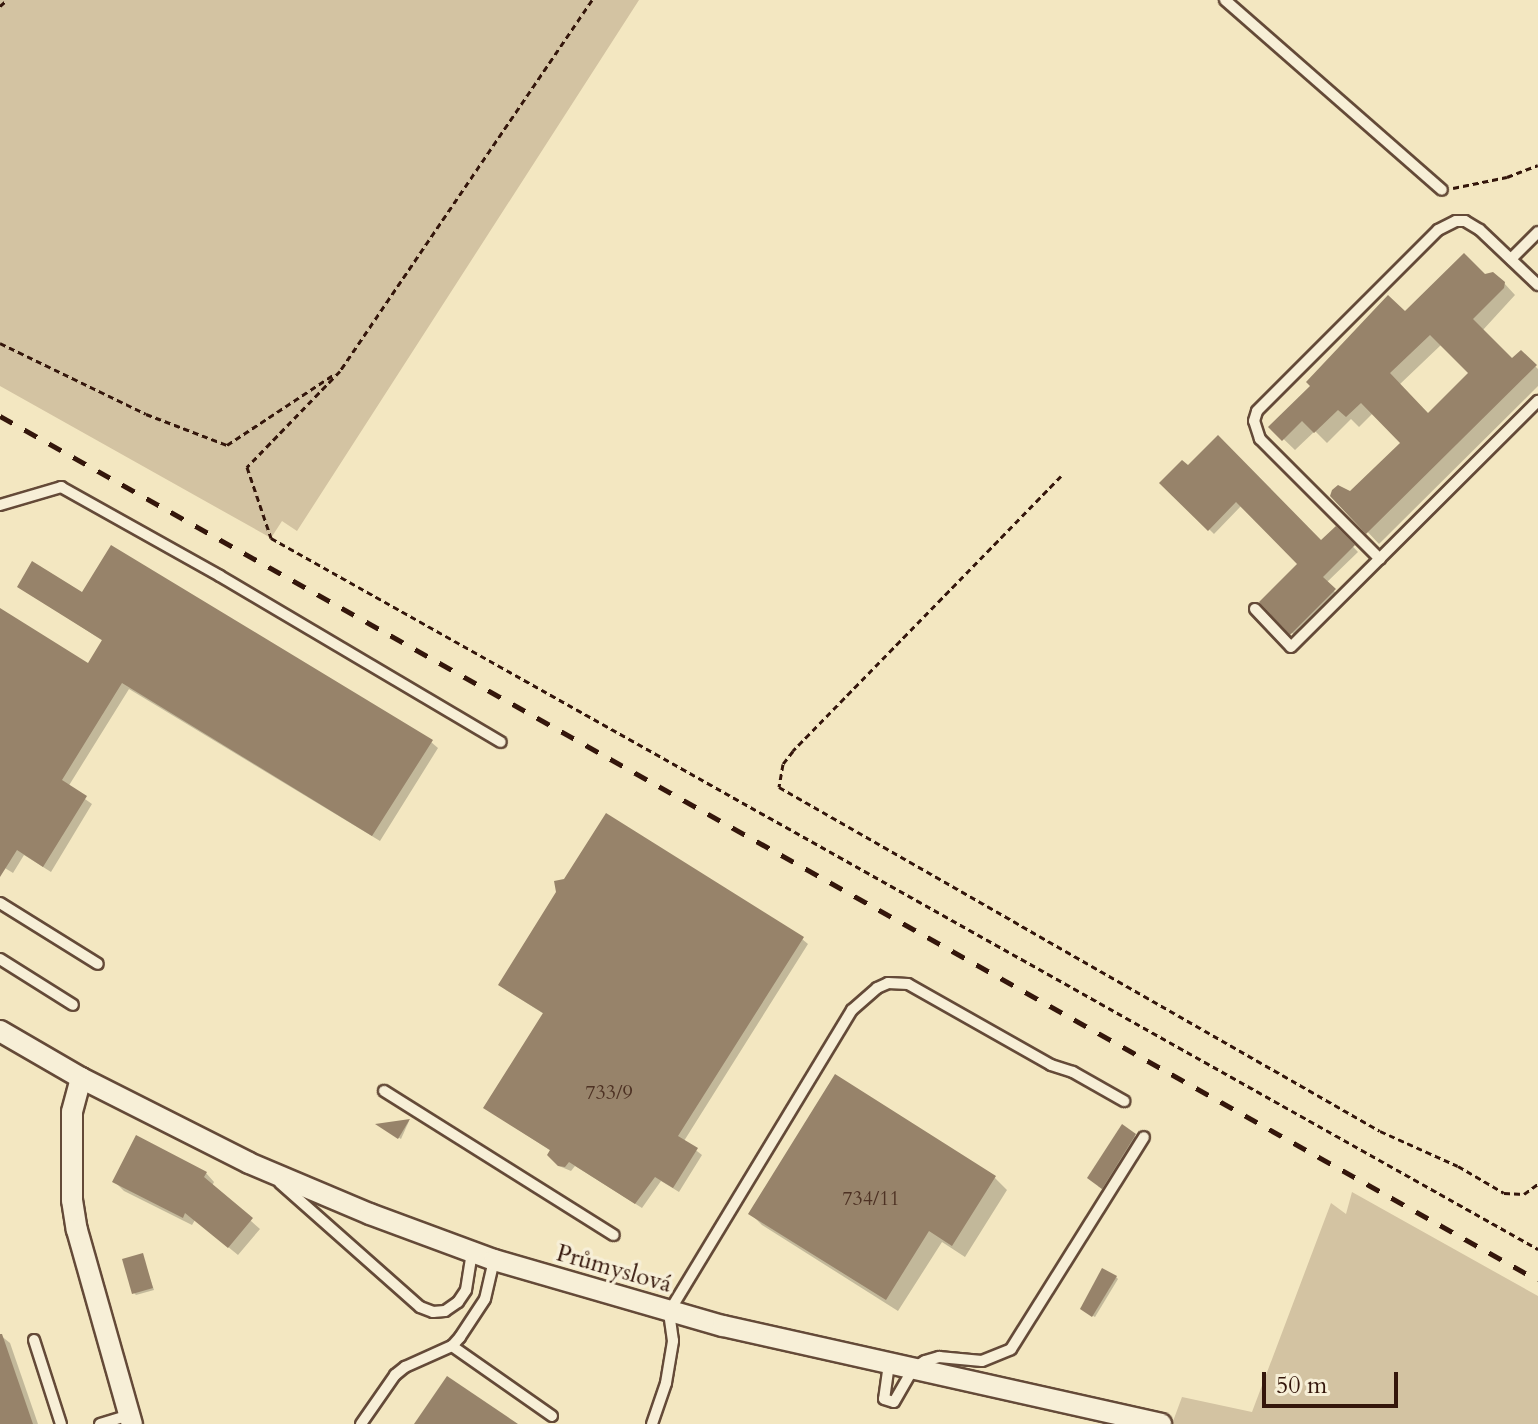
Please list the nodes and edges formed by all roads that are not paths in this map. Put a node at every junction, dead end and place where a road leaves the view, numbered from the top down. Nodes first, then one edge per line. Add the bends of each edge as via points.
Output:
1 (1225, 0) edge
2 (1442, 190) road end
3 (1538, 232) edge
4 (1511, 259) junction
5 (1538, 285) edge
6 (1538, 401) edge
7 (0, 505) edge
8 (1380, 559) junction
9 (1255, 609) dead end
10 (501, 742) dead end
11 (0, 903) edge
12 (0, 959) edge
13 (98, 964) dead end
14 (73, 1005) dead end
15 (0, 1031) edge
16 (81, 1078) junction
17 (384, 1091) dead end
18 (1124, 1101) dead end
19 (1144, 1137) dead end
20 (265, 1170) junction
21 (614, 1235) dead end
22 (472, 1252) junction
23 (494, 1260) junction
24 (669, 1312) junction
25 (34, 1340) dead end
26 (452, 1346) junction
27 (889, 1364) junction
28 (913, 1369) junction
29 (552, 1416) dead end
30 (130, 1419) edge
31 (1115, 1419) edge
32 (61, 1424) edge
33 (100, 1424) edge
34 (361, 1424) edge
35 (652, 1424) edge
36 (1161, 1424) edge

1 - 2 lane
3 - 4 lane
4 - 5 lane
4 - 8 lane via 1465,221 1438,230 1257,411 1254,421 1260,439
6 - 8 lane
7 - 10 lane via 61,487
8 - 9 lane via 1291,647
11 - 13 lane
12 - 14 lane
15 - 16 street, Průmyslová
16 - 20 street, Průmyslová
16 - 30 street via 72,1112 72,1200
17 - 21 lane
18 - 24 lane via 908,984 877,988 852,1010
19 - 28 lane via 1011,1349 982,1361 931,1358
20 - 22 street, Průmyslová
20 - 22 lane via 420,1307 445,1311 458,1302 466,1290
22 - 23 street, Průmyslová
23 - 24 street, Průmyslová
23 - 26 lane via 485,1299
24 - 27 street, Průmyslová
24 - 35 lane via 673,1341
25 - 32 lane
26 - 29 lane
26 - 34 lane via 395,1375
27 - 28 street, Průmyslová
27 - 28 lane via 884,1399 894,1402
28 - 31 street, Průmyslová
30 - 33 lane
31 - 36 street, Průmyslová

